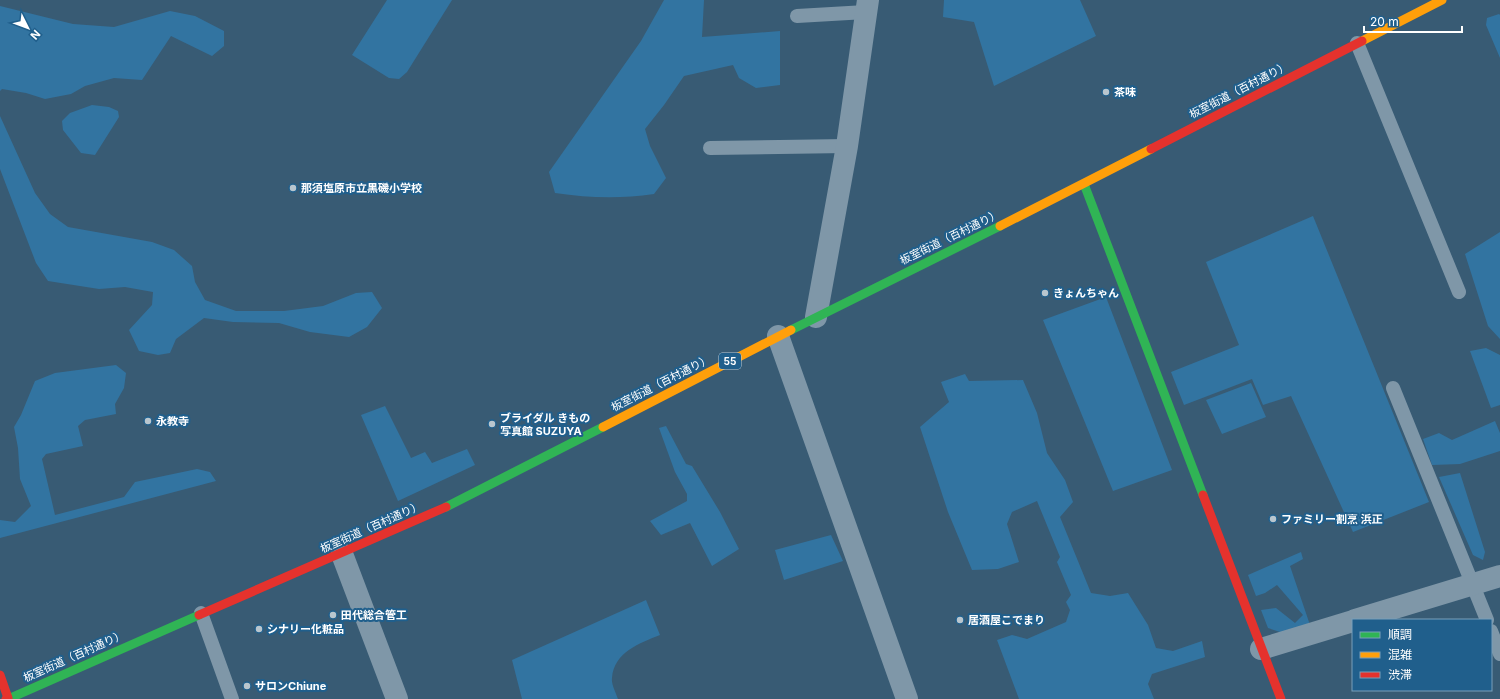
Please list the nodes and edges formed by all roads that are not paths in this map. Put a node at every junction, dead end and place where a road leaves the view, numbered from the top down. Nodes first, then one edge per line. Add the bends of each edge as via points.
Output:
1 (1442, 0) edge
2 (867, 6) edge
3 (797, 16) dead end
4 (1357, 43) junction
5 (847, 146) junction
6 (710, 148) dead end
7 (1084, 184) junction
8 (1459, 292) dead end
9 (816, 317) junction
10 (778, 336) junction
11 (1393, 388) dead end
12 (342, 554) junction
13 (1500, 576) edge
14 (1472, 584) junction
15 (201, 613) junction
16 (1357, 619) edge
17 (1487, 619) edge
18 (1352, 621) edge
19 (1492, 634) edge
20 (1261, 649) junction
21 (1500, 654) edge
22 (0, 675) edge
23 (7, 699) edge
24 (232, 699) edge
25 (396, 699) edge
26 (907, 699) edge
27 (1281, 699) edge

1 - 4 main road, 板室街道（百村通り） / 55
2 - 3 lane
2 - 5 street
4 - 7 main road, 板室街道（百村通り） / 55
4 - 8 lane
5 - 6 lane
5 - 9 street
7 - 9 main road, 板室街道（百村通り） / 55
7 - 20 main road
9 - 10 main road, 板室街道（百村通り） / 55
10 - 12 main road, 板室街道（百村通り） / 55 via 457,502
10 - 26 street
11 - 14 lane
12 - 15 main road, 板室街道（百村通り） / 55
12 - 25 street
13 - 14 street
14 - 16 street
14 - 17 lane
15 - 23 main road, 板室街道（百村通り） / 55
15 - 24 lane
18 - 20 street
19 - 21 lane
20 - 27 main road
22 - 23 main road

